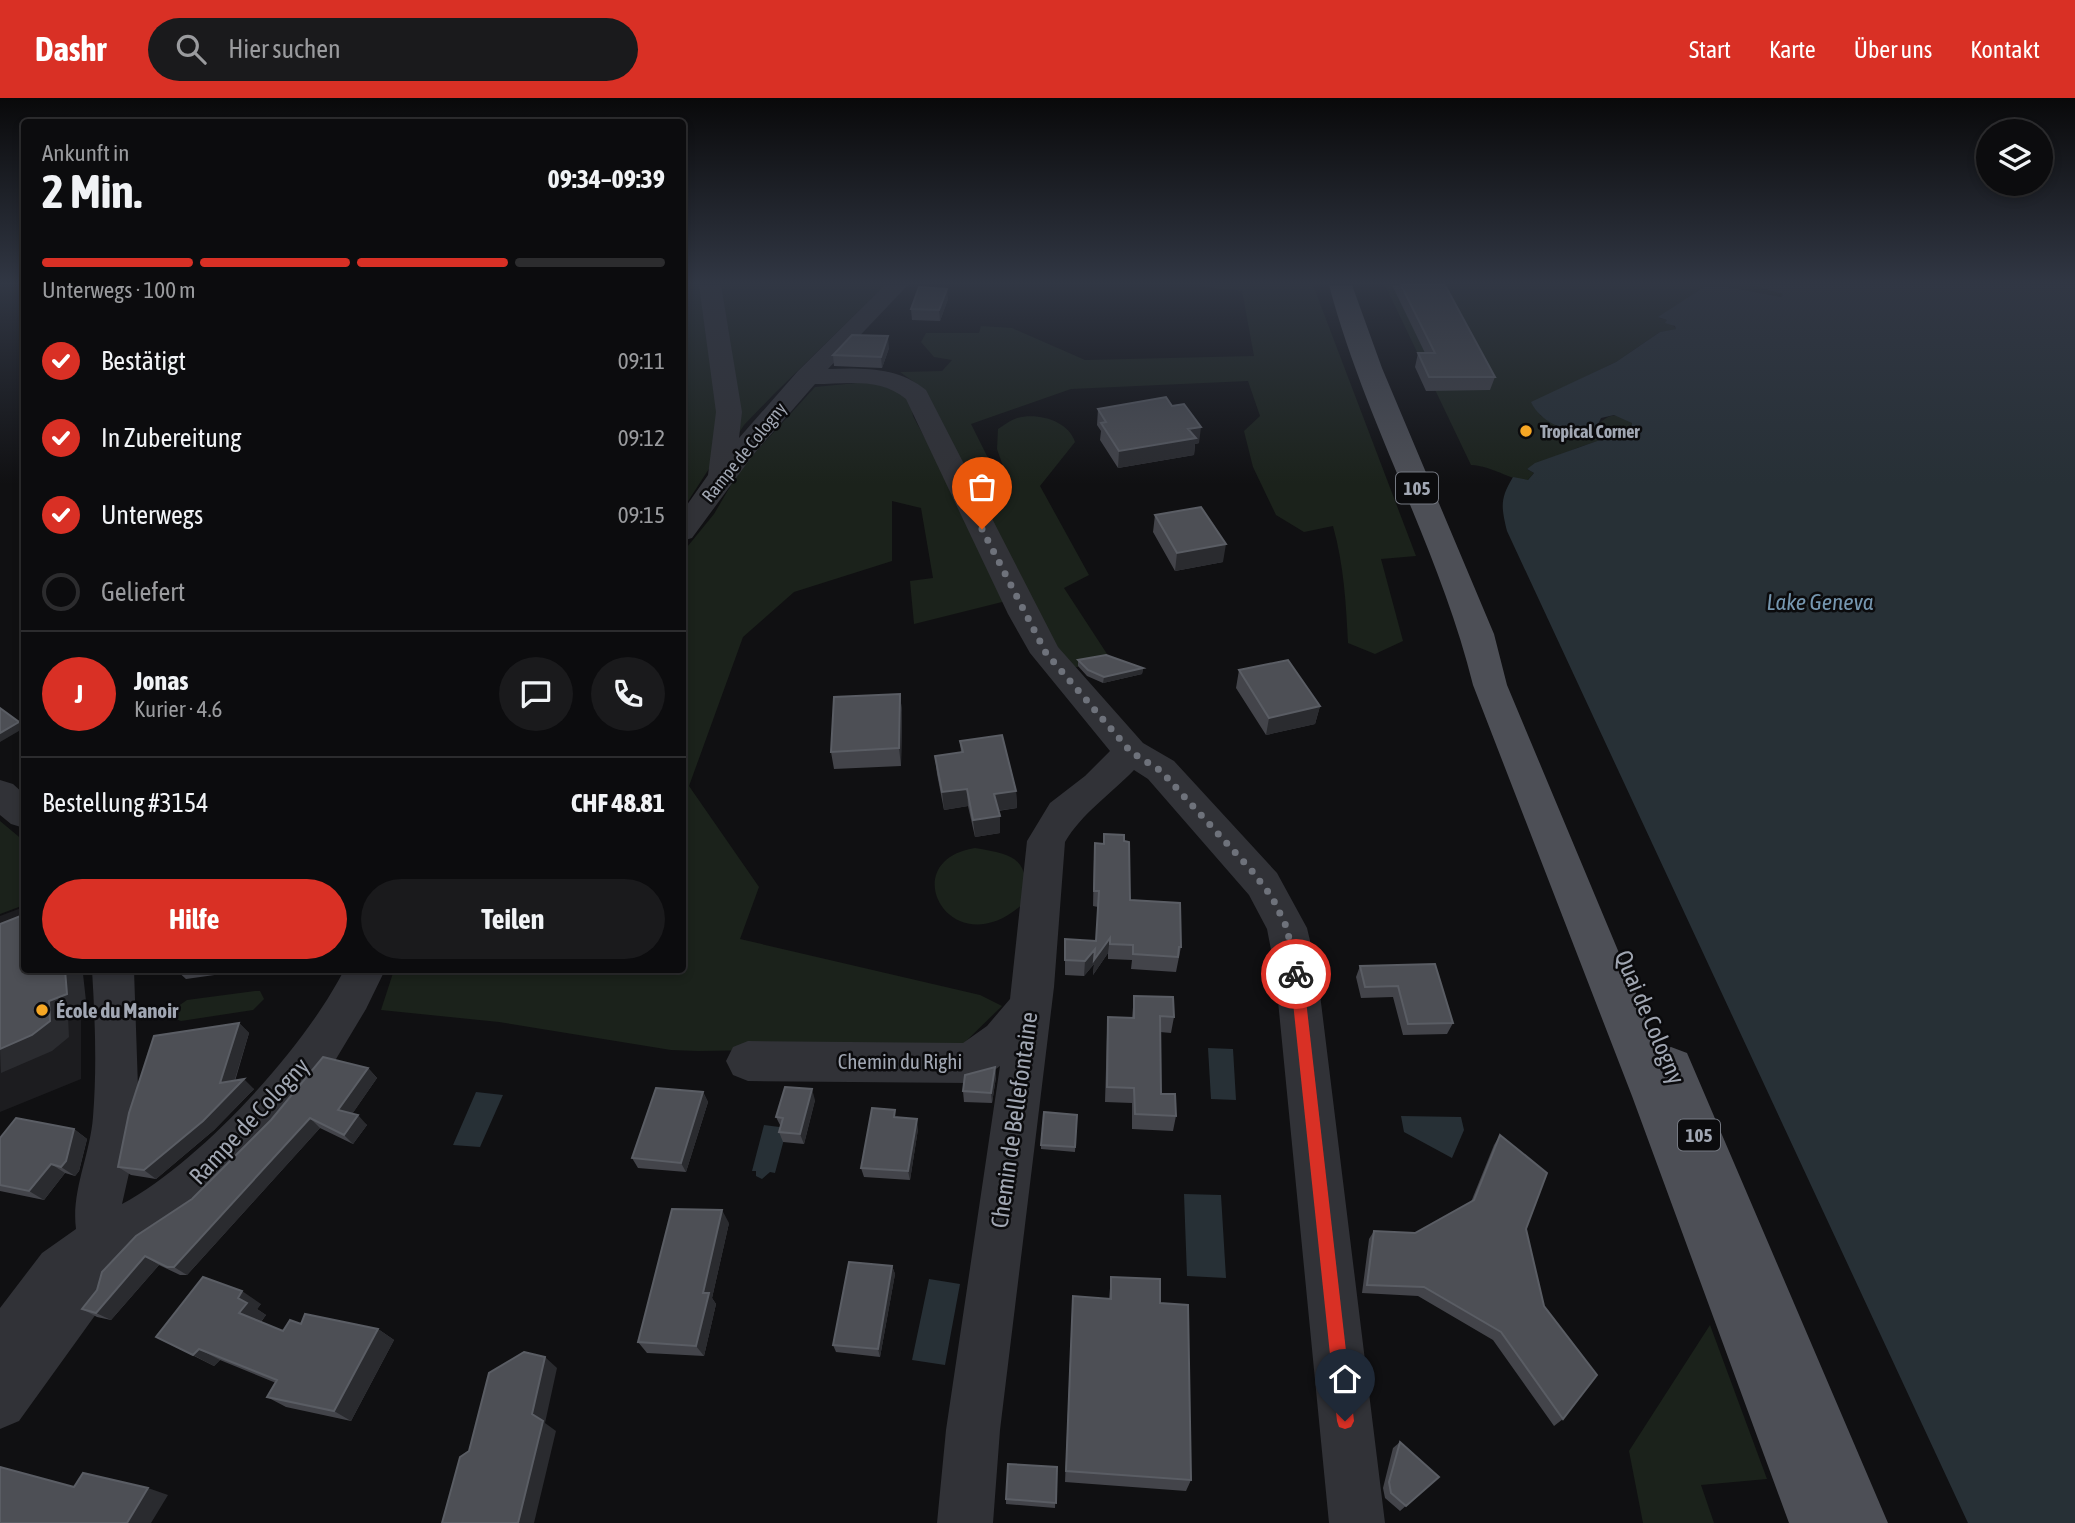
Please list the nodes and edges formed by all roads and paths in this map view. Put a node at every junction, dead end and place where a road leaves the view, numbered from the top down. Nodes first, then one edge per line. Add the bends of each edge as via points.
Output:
1 (720, 352) edge
2 (831, 352) edge
3 (1363, 352) edge
4 (807, 376) junction
5 (722, 475) junction
6 (686, 526) edge
7 (1131, 752) junction
8 (1528, 752) junction
9 (0, 794) edge
10 (21, 812) edge
11 (113, 973) edge
12 (363, 973) edge
13 (1030, 1006) junction
14 (748, 1061) dead end
15 (101, 1239) junction
16 (0, 1352) edge
17 (0, 1402) edge
18 (965, 1523) edge
19 (1356, 1523) edge
20 (1819, 1523) edge
21 (1858, 1523) edge

1 - 5 street via 729,412
2 - 4 street, Rampe de Cologny
3 - 8 main road, Quai de Cologny / 105 via 1477,635 1490,685
4 - 5 street, Rampe de Cologny
4 - 7 street via 892,380 917,395 1038,640
5 - 6 street, Rampe de Cologny
7 - 13 street, Chemin de Bellefontaine via 1063,813 1050,831
7 - 19 street via 1161,771 1252,871 1287,928 1296,970
8 - 20 main road, Quai de Cologny / 105
8 - 21 main road, Quai de Cologny / 105
9 - 10 street
11 - 15 street via 116,1117 97,1208
12 - 15 street, Rampe de Cologny via 344,1012 244,1133 181,1194 144,1219
13 - 14 street, Chemin du Righi via 1002,1040 970,1063
13 - 18 street, Chemin de Bellefontaine via 973,1430
15 - 16 street, Rampe de Cologny via 59,1272
15 - 17 street via 91,1278

